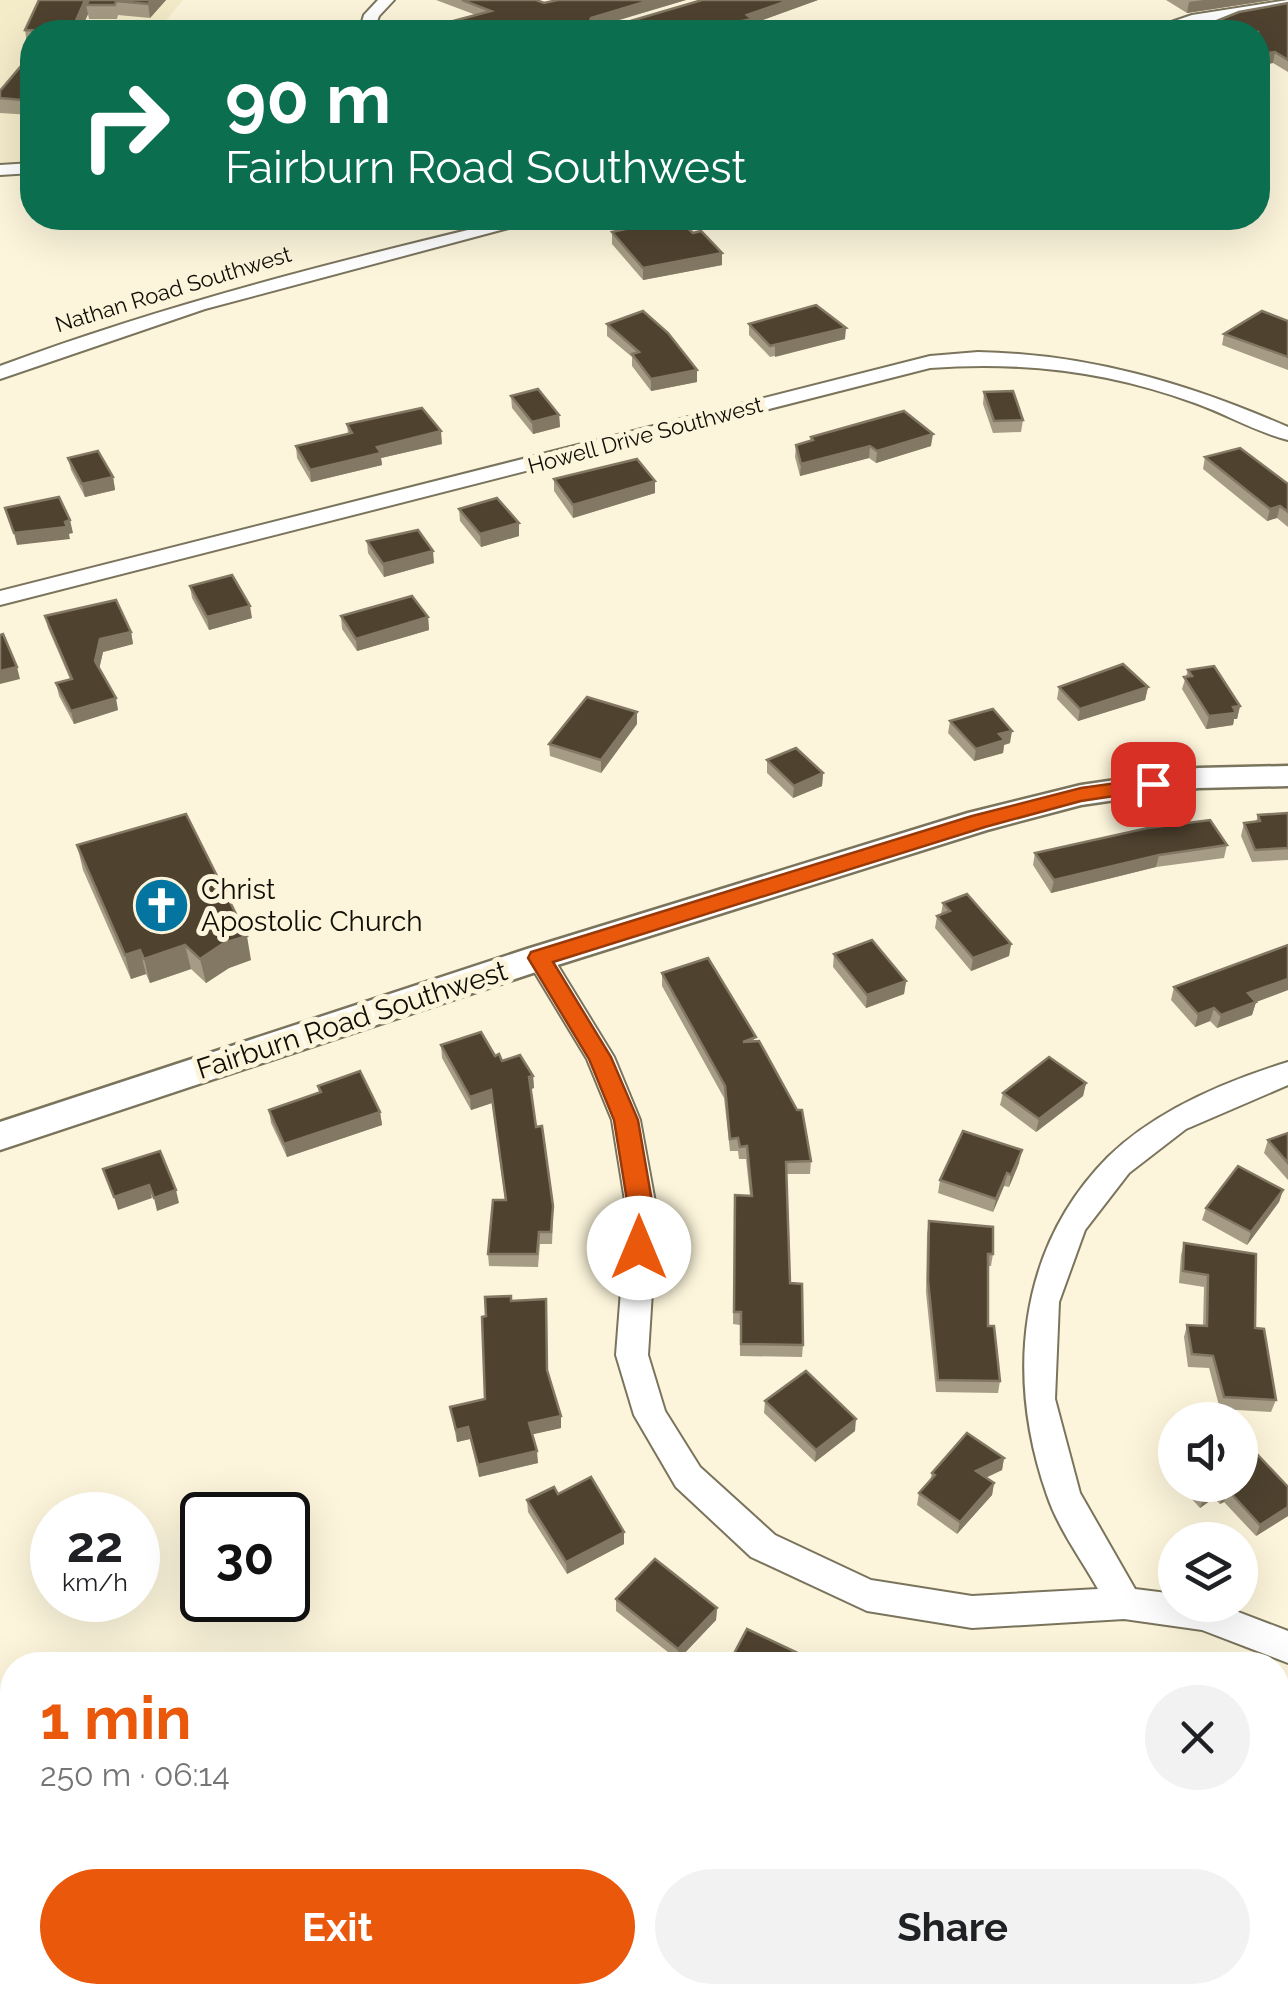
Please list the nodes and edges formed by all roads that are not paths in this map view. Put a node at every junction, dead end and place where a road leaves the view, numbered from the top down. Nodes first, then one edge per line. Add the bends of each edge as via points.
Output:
1 (386, 0) edge
2 (1288, 4) edge
3 (370, 20) edge
4 (1192, 20) edge
5 (459, 230) edge
6 (489, 230) edge
7 (465, 236) junction
8 (0, 373) edge
9 (1288, 434) edge
10 (0, 598) edge
11 (1288, 776) edge
12 (539, 958) junction
13 (1288, 1073) edge
14 (0, 1136) edge
15 (1124, 1603) junction
16 (1288, 1647) edge

1 - 3 street
2 - 4 street
5 - 7 street
6 - 7 street, Nathan Road Southwest
7 - 8 street, Nathan Road Southwest via 266,284
9 - 10 street, Howell Drive Southwest via 1164,384 1066,362 976,356 930,362
11 - 12 street, Fairburn Road Southwest via 1198,778 1081,795
12 - 14 street, Fairburn Road Southwest
12 - 15 street via 600,1057 626,1120 642,1213 632,1355 650,1415 688,1477 763,1546 868,1594 972,1612
13 - 15 street via 1176,1121 1119,1164 1072,1224 1043,1302 1040,1399 1064,1496
15 - 16 street via 1202,1614

